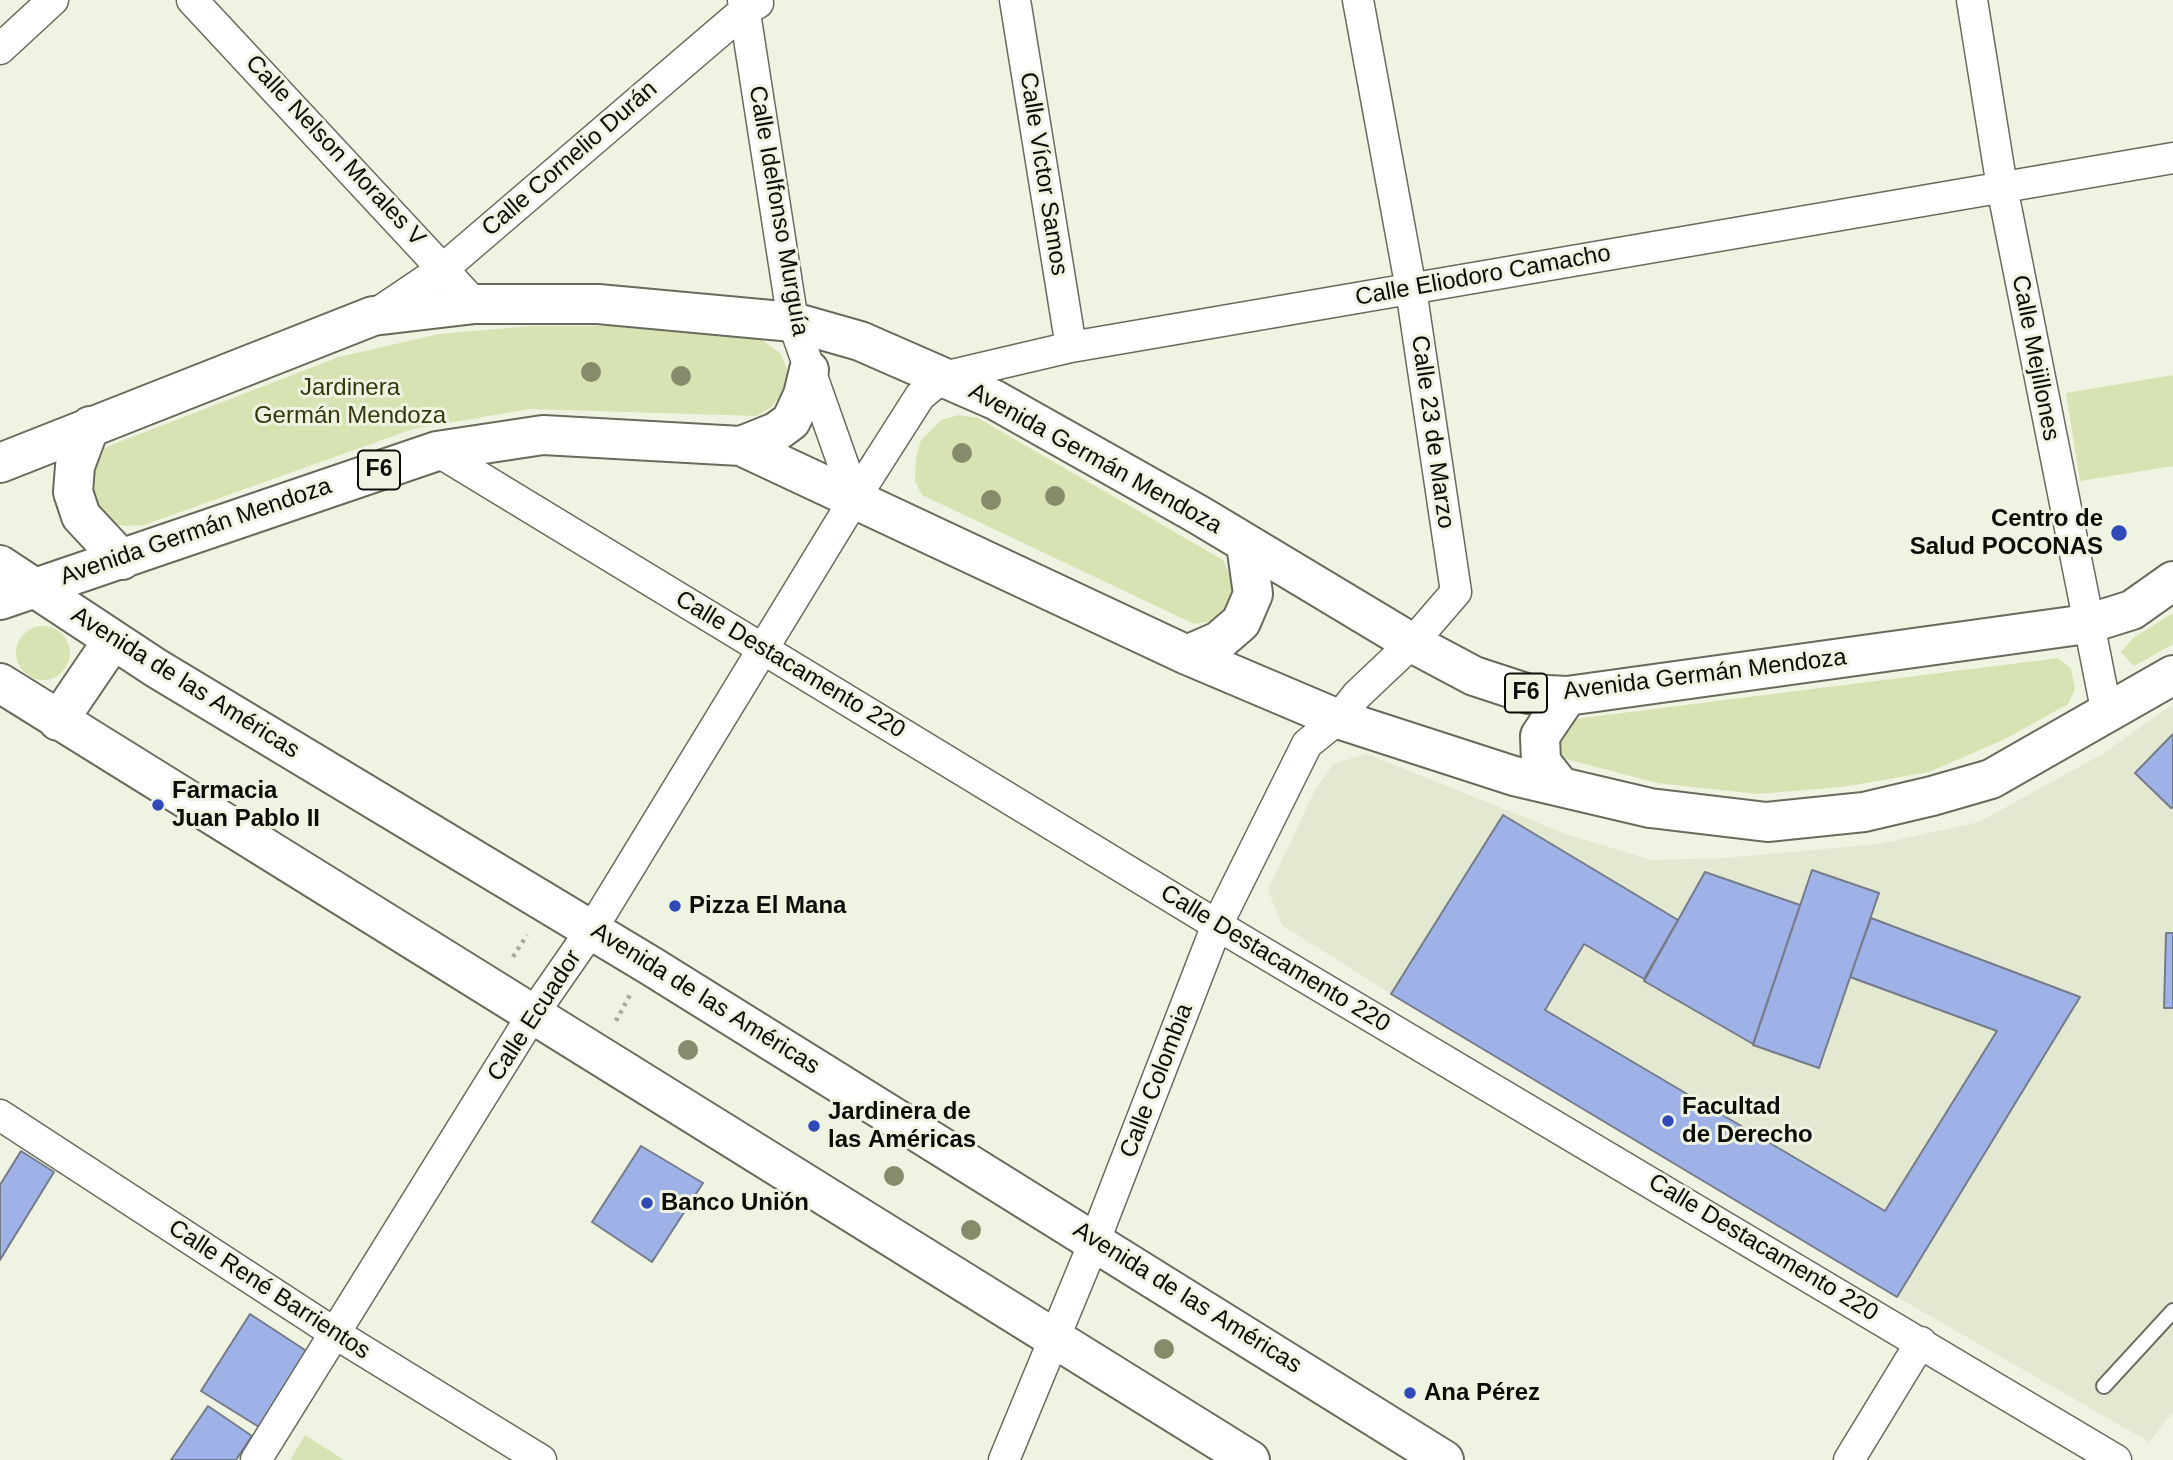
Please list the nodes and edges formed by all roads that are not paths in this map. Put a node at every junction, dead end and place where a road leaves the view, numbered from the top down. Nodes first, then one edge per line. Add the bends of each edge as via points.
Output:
1 (53, 0) edge
2 (192, 0) edge
3 (1015, 0) edge
4 (1358, 0) edge
5 (1972, 0) edge
6 (751, 3) edge
7 (0, 49) edge
8 (2173, 158) edge
9 (2002, 187) junction
10 (444, 268) junction
11 (1411, 289) junction
12 (475, 304) junction
13 (373, 316) junction
14 (793, 322) junction
15 (1071, 347) junction
16 (810, 370) junction
17 (943, 377) junction
18 (90, 426) junction
19 (741, 446) junction
20 (437, 451) junction
21 (0, 463) edge
22 (855, 498) junction
23 (1246, 544) junction
24 (121, 560) junction
25 (0, 565) edge
26 (2173, 581) edge
27 (16, 594) edge
28 (2087, 625) junction
29 (113, 640) junction
30 (1412, 643) junction
31 (761, 648) junction
32 (1187, 655) junction
33 (2173, 675) edge
34 (0, 683) edge
35 (1567, 695) junction
36 (2107, 713) junction
37 (1338, 719) junction
38 (58, 721) junction
39 (1560, 786) junction
40 (1217, 925) junction
41 (592, 929) junction
42 (533, 1014) junction
43 (0, 1115) edge
44 (1096, 1240) junction
45 (2173, 1311) edge
46 (336, 1334) junction
47 (1055, 1338) junction
48 (1921, 1342) junction
49 (2104, 1386) dead end
50 (256, 1460) edge
51 (541, 1460) edge
52 (1004, 1460) edge
53 (1250, 1460) edge
54 (1444, 1460) edge
55 (1849, 1460) edge
56 (2116, 1460) edge

1 - 7 street
2 - 10 street, Calle Nelson Morales V
3 - 15 street, Calle Víctor Samos
4 - 11 street, Calle 23 de Marzo
5 - 9 street, Calle Mejillones
6 - 10 street, Calle Cornelio Durán
6 - 14 street, Calle Idelfonso Murguía
8 - 9 street, Calle Eliodoro Camacho
9 - 11 street, Calle Eliodoro Camacho
9 - 28 street, Calle Mejillones
10 - 12 street, Calle Nelson Morales V
10 - 13 street, Calle Cornelio Durán
11 - 15 street, Calle Eliodoro Camacho
11 - 30 street, Calle 23 de Marzo via 1456,592
12 - 13 main road, Avenida Germán Mendoza / F6
12 - 14 main road, Avenida Germán Mendoza / F6 via 598,304
13 - 18 main road, Avenida Germán Mendoza / F6
14 - 16 street, Calle Idelfonso Murguía
14 - 17 main road, Avenida Germán Mendoza / F6 via 860,341
15 - 17 street, Calle Eliodoro Camacho
16 - 19 main road via 791,421
16 - 22 street, Calle Idelfonso Murguía
17 - 22 street, Calle Eliodoro Camacho via 920,396
17 - 23 main road, Avenida Germán Mendoza / F6 via 995,400
18 - 21 main road, Avenida Germán Mendoza / F6
18 - 24 main road via 75,466 73,492 81,516
19 - 20 main road, Avenida Germán Mendoza / F6 via 543,435
19 - 22 main road, Avenida Germán Mendoza / F6
20 - 24 main road, Avenida Germán Mendoza / F6
20 - 31 street, Calle Destacamento 220
22 - 31 street, Calle Ecuador
22 - 32 main road, Avenida Germán Mendoza / F6
23 - 30 main road, Avenida Germán Mendoza / F6
23 - 32 main road via 1253,594 1241,622 1219,641
24 - 27 main road, Avenida Germán Mendoza / F6
25 - 27 main road, Avenida de las Américas
26 - 28 main road, Avenida Germán Mendoza / F6 via 2132,610
27 - 29 main road, Avenida de las Américas
28 - 35 main road, Avenida Germán Mendoza / F6
28 - 36 street, Calle Mejillones
29 - 38 main road
29 - 41 main road, Avenida de las Américas
30 - 35 main road, Avenida Germán Mendoza / F6 via 1474,676 1529,694
30 - 37 street, Calle 23 de Marzo
31 - 40 street, Calle Destacamento 220
31 - 41 street, Calle Ecuador
32 - 37 main road, Avenida Germán Mendoza / F6
33 - 36 main road, Avenida Germán Mendoza / F6
34 - 38 main road
35 - 39 main road via 1540,736 1541,762
36 - 39 main road, Avenida Germán Mendoza / F6 via 1991,779 1864,812 1768,822 1650,808
37 - 39 main road, Avenida Germán Mendoza / F6 via 1514,776
37 - 40 street, Calle Colombia via 1307,744
38 - 42 main road
40 - 44 street, Calle Colombia
40 - 48 street, Calle Destacamento 220
41 - 42 street, Calle Ecuador
41 - 44 main road, Avenida de las Américas
42 - 46 street, Calle Ecuador
42 - 47 main road
43 - 46 street, Calle René Barrientos
44 - 47 street, Calle Colombia
44 - 54 main road, Avenida de las Américas
45 - 49 lane
46 - 50 street, Calle Ecuador
46 - 51 street, Calle René Barrientos
47 - 52 street, Calle Colombia
47 - 53 main road
48 - 55 street
48 - 56 street, Calle Destacamento 220

